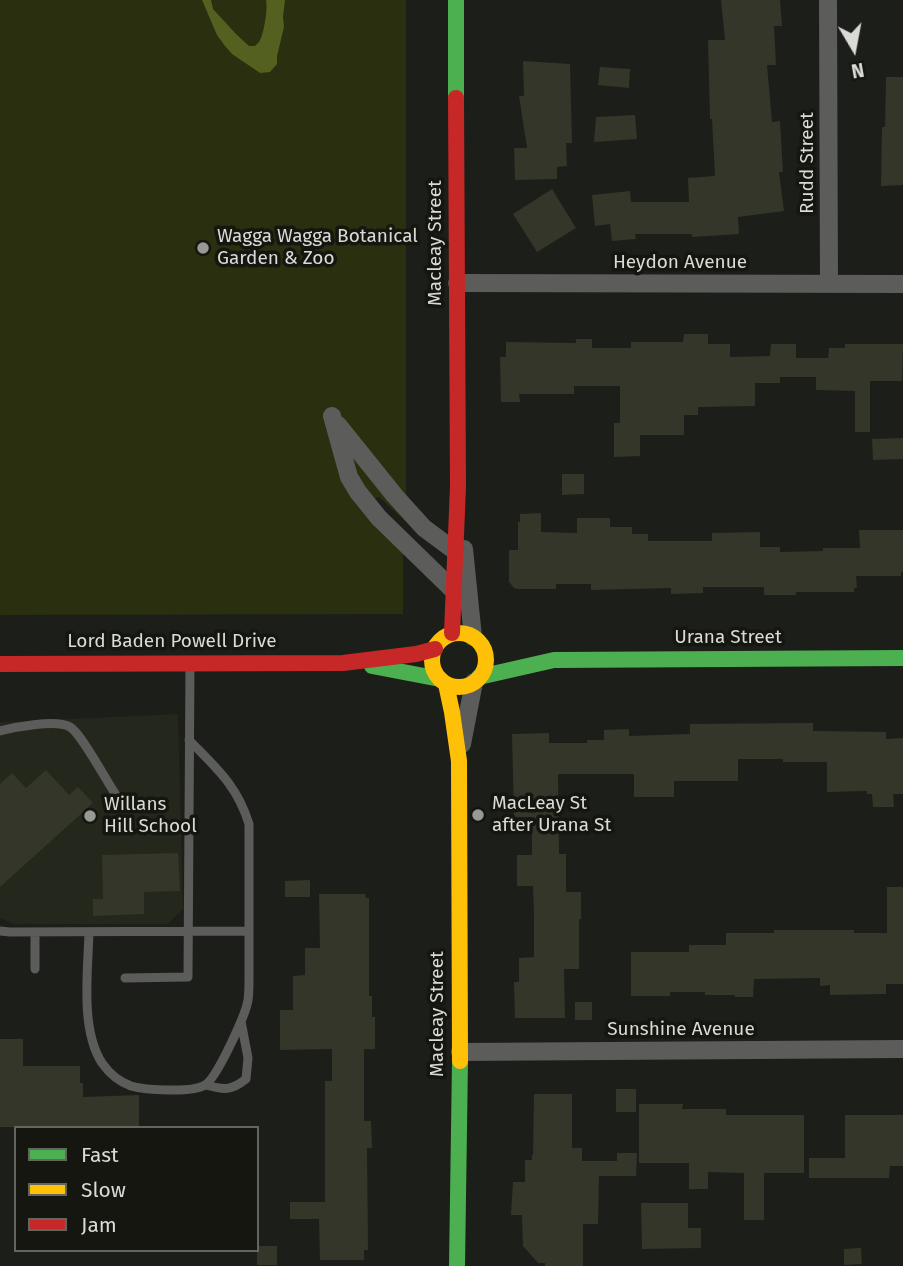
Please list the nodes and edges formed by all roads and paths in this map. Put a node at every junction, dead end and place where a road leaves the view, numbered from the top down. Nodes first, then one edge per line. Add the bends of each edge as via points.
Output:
1 (456, 0) edge
2 (828, 0) edge
3 (457, 283) junction
4 (829, 284) junction
5 (903, 284) edge
6 (458, 486) junction
7 (455, 551) junction
8 (453, 590) junction
9 (452, 633) junction
10 (490, 647) junction
11 (435, 649) junction
12 (903, 658) edge
13 (554, 660) junction
14 (190, 663) junction
15 (343, 663) junction
16 (0, 664) edge
17 (476, 680) junction
18 (443, 682) junction
19 (0, 731) edge
20 (189, 740) junction
21 (459, 761) junction
22 (116, 795) dead end
23 (0, 930) edge
24 (188, 931) junction
25 (248, 931) junction
26 (34, 932) junction
27 (89, 932) junction
28 (35, 969) dead end
29 (125, 978) dead end
30 (241, 1021) junction
31 (903, 1049) edge
32 (460, 1052) junction
33 (206, 1085) junction
34 (457, 1266) edge

1 - 3 street, Macleay Street
2 - 4 street, Rudd Street
3 - 4 street, Heydon Avenue
3 - 6 street, Macleay Street
4 - 5 street, Heydon Avenue
6 - 7 street, Macleay Street
6 - 10 street, Macleay Street
7 - 8 street, Macleay Street
7 - 8 street via 424,528 332,416 349,477 358,492
8 - 9 street, Macleay Street
9 - 10 street
9 - 11 street
10 - 13 street, Urana Street
10 - 17 street
11 - 15 street, Lord Baden Powell Drive
11 - 18 street via 435,672
12 - 13 street, Urana Street
13 - 17 street, Urana Street
14 - 15 street, Lord Baden Powell Drive
14 - 16 street, Lord Baden Powell Drive
14 - 20 lane
15 - 18 street, Lord Baden Powell Drive
17 - 18 street via 459,687
17 - 21 street, Macleay Street
18 - 21 street, Macleay Street
19 - 22 lane via 50,724 70,727
20 - 24 lane
20 - 25 lane via 243,804 249,824
21 - 32 street, Macleay Street
23 - 26 lane
24 - 25 lane
24 - 27 lane
24 - 29 lane via 188,977
25 - 30 lane via 248,1002
26 - 27 lane
26 - 28 lane
27 - 33 lane via 88,1022 102,1063 131,1086 190,1090
30 - 33 lane
30 - 33 lane via 248,1058 246,1079 223,1089
31 - 32 street, Sunshine Avenue
32 - 34 street, Macleay Street

